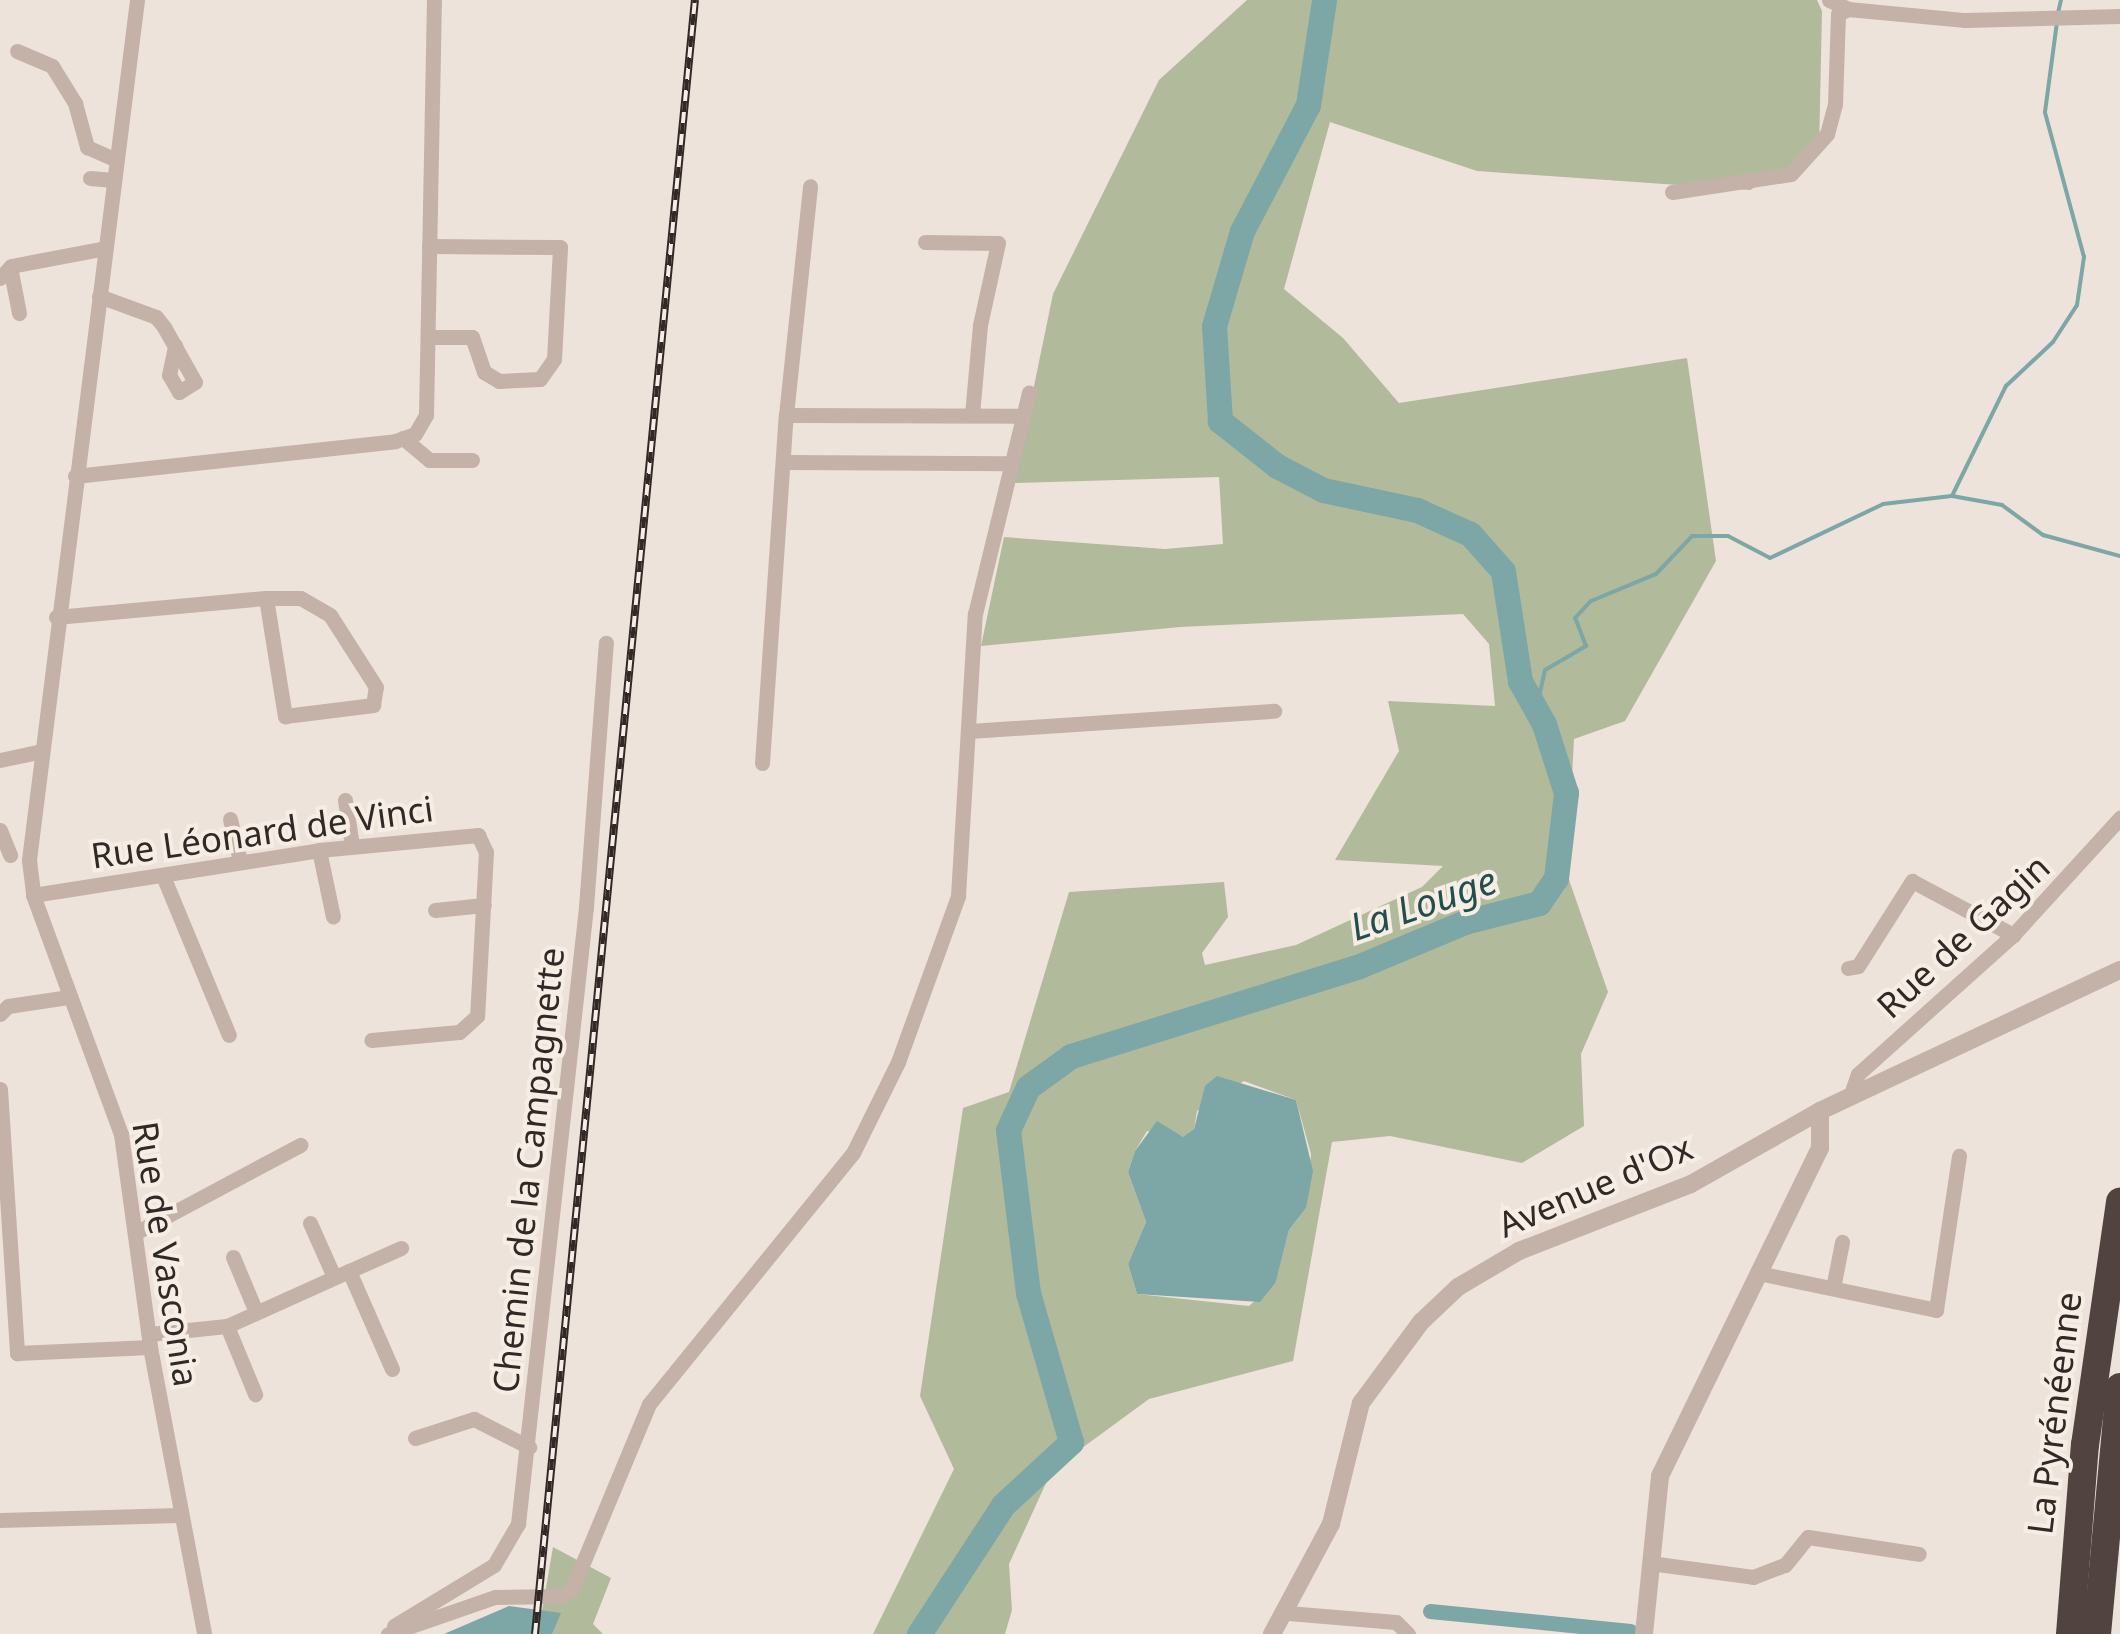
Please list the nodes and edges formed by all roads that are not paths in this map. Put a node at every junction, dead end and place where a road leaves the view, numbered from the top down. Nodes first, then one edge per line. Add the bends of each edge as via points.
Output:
1 (137, 0) edge
2 (434, 0) edge
3 (1829, 0) edge
4 (1848, 9) junction
5 (2120, 16) edge
6 (17, 51) dead end
7 (116, 160) junction
8 (90, 178) dead end
9 (114, 180) junction
10 (810, 186) dead end
11 (1672, 192) dead end
12 (924, 242) dead end
13 (429, 246) junction
14 (105, 248) junction
15 (5, 272) edge
16 (99, 296) junction
17 (19, 313) dead end
18 (429, 337) junction
19 (175, 346) dead end
20 (1029, 392) dead end
21 (972, 414) junction
22 (786, 415) junction
23 (1019, 416) junction
24 (409, 436) junction
25 (472, 460) dead end
26 (784, 462) junction
27 (1009, 464) junction
28 (75, 476) junction
29 (266, 598) junction
30 (56, 617) junction
31 (606, 643) dead end
32 (1274, 710) dead end
33 (970, 731) junction
34 (38, 752) junction
35 (0, 760) edge
36 (762, 763) dead end
37 (345, 800) dead end
38 (2120, 818) edge
39 (230, 819) dead end
40 (0, 830) edge
41 (352, 846) junction
42 (320, 850) junction
43 (10, 855) dead end
44 (240, 861) junction
45 (163, 876) junction
46 (33, 894) junction
47 (484, 905) junction
48 (435, 910) dead end
49 (333, 917) dead end
50 (2013, 935) junction
51 (1848, 968) dead end
52 (2120, 970) edge
53 (69, 997) junction
54 (0, 1014) edge
55 (229, 1035) dead end
56 (372, 1040) dead end
57 (0, 1089) edge
58 (1850, 1096) junction
59 (1820, 1111) junction
60 (300, 1145) dead end
61 (1960, 1156) dead end
62 (2120, 1202) edge
63 (310, 1223) dead end
64 (2, 1229) edge
65 (139, 1231) junction
66 (1842, 1242) dead end
67 (402, 1248) dead end
68 (233, 1257) dead end
69 (1758, 1273) junction
70 (341, 1274) junction
71 (1833, 1288) junction
72 (256, 1312) junction
73 (227, 1326) junction
74 (149, 1340) junction
75 (392, 1369) dead end
76 (2120, 1387) edge
77 (255, 1394) dead end
78 (415, 1438) dead end
79 (528, 1447) junction
80 (178, 1515) junction
81 (0, 1520) edge
82 (1919, 1554) dead end
83 (1650, 1562) junction
84 (1288, 1612) junction
85 (204, 1634) edge
86 (386, 1634) edge
87 (1272, 1634) edge
88 (1408, 1634) edge
89 (1644, 1634) edge
90 (2070, 1634) edge
91 (2098, 1634) edge

1 - 7 street, Rue de Vasconia
2 - 13 street
3 - 4 street
4 - 5 street via 1965,20
4 - 11 street via 1838,14 1835,104 1827,134 1791,174
6 - 7 street via 52,66 75,103 87,147
7 - 9 street, Rue de Vasconia
8 - 9 street
9 - 14 street, Rue de Vasconia
10 - 22 street
12 - 21 street via 998,244 980,325
13 - 18 street
13 - 18 street via 560,247 554,359 540,379 498,381 484,372 472,337
14 - 15 street
14 - 16 street, Rue de Vasconia
15 - 17 street
16 - 19 street via 156,317
16 - 28 street, Rue de Vasconia
18 - 24 street via 426,415
20 - 23 street
21 - 22 street
21 - 23 street
22 - 26 street
23 - 27 street
24 - 25 street via 429,460
24 - 28 street
26 - 27 street
26 - 36 street
27 - 33 street via 975,614
28 - 30 street, Rue de Vasconia
29 - 29 street via 285,716 372,705 376,687 330,615 300,598
29 - 30 street
30 - 34 street, Rue de Vasconia
31 - 79 street, Chemin de la Campagnette
32 - 33 street
33 - 86 street via 958,896 898,1062 853,1153 650,1404 572,1589 560,1596 495,1597
34 - 35 street
34 - 46 street, Rue de Vasconia via 29,840
37 - 41 street
38 - 50 street, Rue de Gagin
39 - 44 street
40 - 43 street
41 - 42 street, Rue Léonard de Vinci
41 - 47 street, Rue Léonard de Vinci via 469,834 486,842
42 - 44 street, Rue Léonard de Vinci
42 - 49 street
44 - 45 street, Rue Léonard de Vinci
45 - 46 street, Rue Léonard de Vinci
45 - 55 street
46 - 53 street, Rue de Vasconia
47 - 48 street
47 - 56 street via 477,1016 459,1032
50 - 51 street via 1912,881 1858,966
50 - 58 street, Rue de Gagin via 1858,1074
52 - 58 street, Avenue d'Ox
53 - 54 street via 8,1006
53 - 65 street, Rue de Vasconia via 121,1134
57 - 64 street
58 - 59 street, Avenue d'Ox
59 - 69 street via 1820,1148
59 - 84 street, Avenue d'Ox via 1691,1184 1520,1251 1446,1299 1361,1404 1332,1524
60 - 65 street
61 - 71 street via 1936,1310
62 - 90 highway, La Pyrénéenne via 2085,1444
63 - 70 street
64 - 74 street via 17,1354
65 - 74 street, Rue de Vasconia
66 - 71 street
67 - 70 street
68 - 72 street
69 - 71 street
69 - 83 street via 1660,1476
70 - 72 street
70 - 75 street
72 - 73 street
73 - 74 street
73 - 77 street
74 - 80 street, Rue de Vasconia
76 - 91 highway, La Pyrénéenne
78 - 79 street via 474,1418
79 - 86 street, Chemin de la Campagnette via 518,1524 502,1558
80 - 81 street
80 - 85 street, Rue de Vasconia
82 - 83 street via 1808,1537 1784,1565 1753,1576
83 - 89 street
84 - 87 street, Avenue d'Ox
84 - 88 street via 1396,1622

